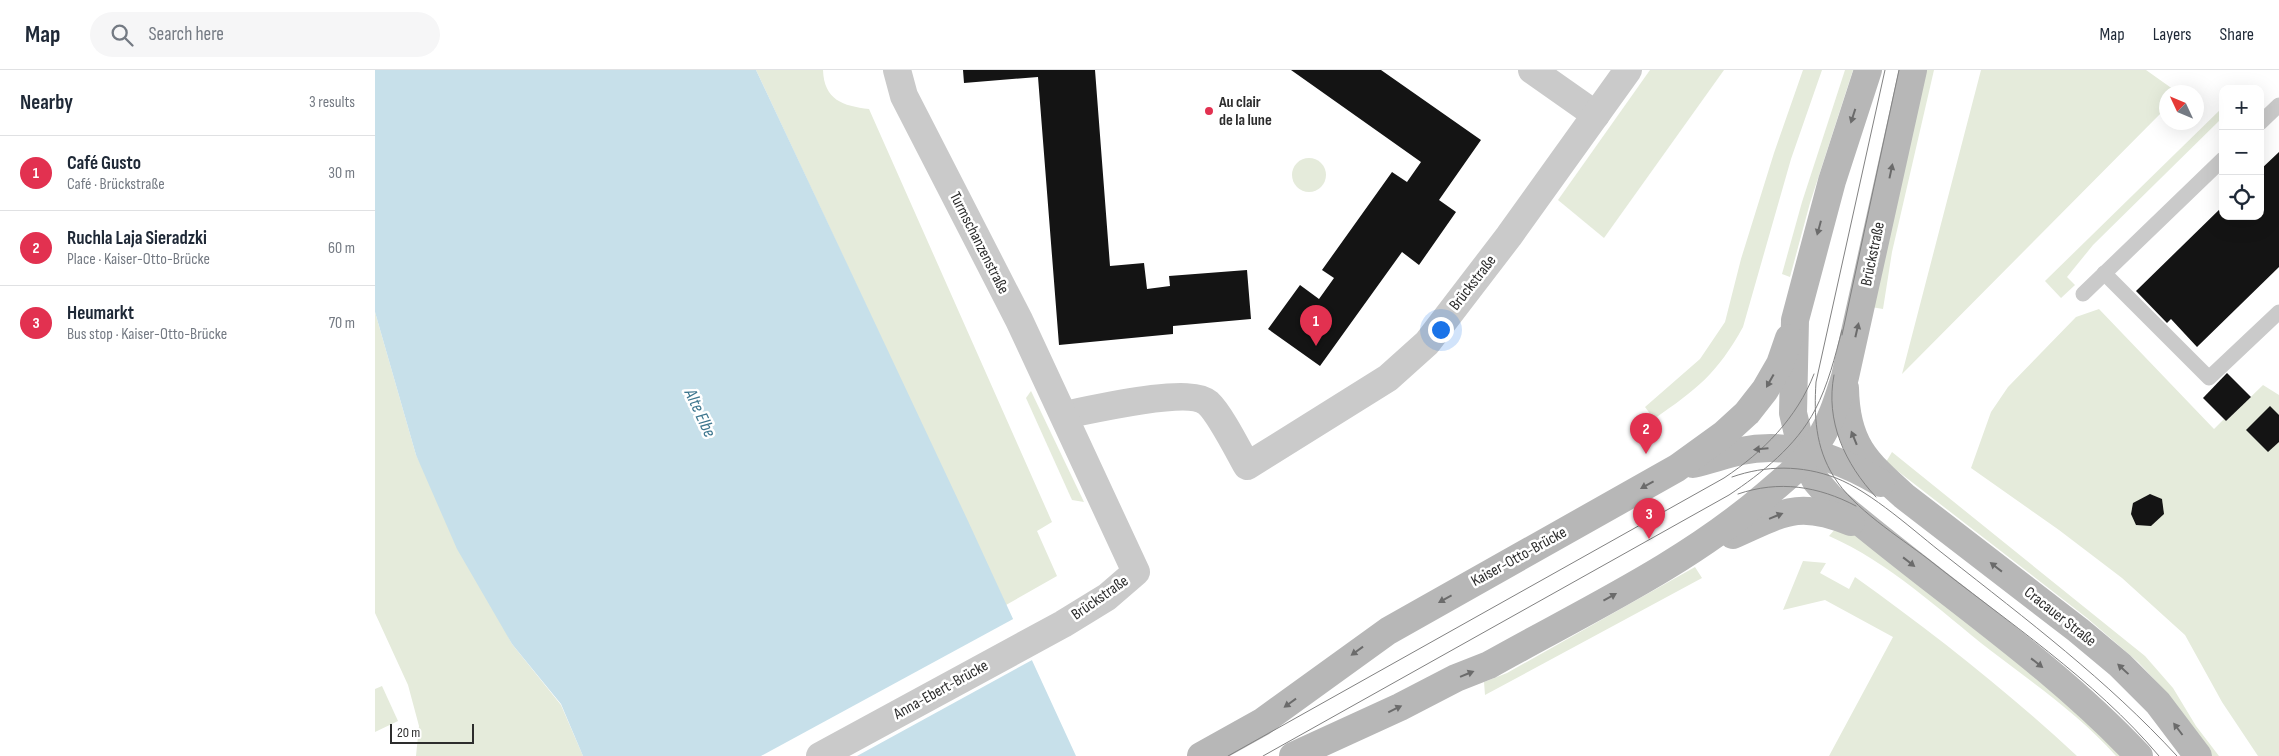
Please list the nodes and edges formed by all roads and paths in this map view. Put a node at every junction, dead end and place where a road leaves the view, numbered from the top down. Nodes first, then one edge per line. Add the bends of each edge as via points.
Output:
1 (897, 70) edge
2 (1532, 70) edge
3 (1628, 70) edge
4 (1868, 70) edge
5 (1913, 70) edge
6 (2279, 105) edge
7 (1596, 115) junction
8 (2264, 119) edge
9 (2219, 163) edge
10 (2104, 273) junction
11 (2083, 294) dead end
12 (2279, 312) edge
13 (1795, 320) junction
14 (1845, 377) junction
15 (1064, 415) junction
16 (1806, 458) junction
17 (1677, 468) junction
18 (1904, 496) junction
19 (1875, 535) junction
20 (1683, 556) junction
21 (1136, 572) joint
22 (1063, 624) joint
23 (820, 756) edge
24 (1201, 756) edge
25 (1293, 756) edge
26 (2139, 756) edge
27 (2198, 756) edge

1 - 15 street, Turmschanzenstraße via 904,96
2 - 7 street
3 - 7 street, Brückstraße
4 -> 13 main road via 1832,181
14 -> 5 main road, Brückstraße
6 - 8 lane
7 - 15 street, Brückstraße via 1427,343 1388,378 1247,466 1213,410 1201,399 1141,401
9 - 10 lane
10 - 11 lane
10 - 12 lane via 2209,378
13 - 16 main road via 1793,413
13 -> 17 main road, Kaiser-Otto-Brücke via 1780,364 1747,413
14 - 16 main road, Brückstraße via 1833,415
18 -> 14 main road, Cracauer Straße via 1860,453 1846,413
15 - 21 street, Turmschanzenstraße
16 -> 17 main road, Cracauer Straße via 1762,448
16 - 18 main road, Cracauer Straße via 1824,456
16 - 19 main road via 1824,491
16 - 20 main road via 1747,512
17 -> 24 main road, Kaiser-Otto-Brücke via 1388,631 1262,722
27 -> 18 main road, Cracauer Straße via 2158,703 2119,665
20 -> 19 main road via 1783,513 1803,509 1838,517
19 -> 26 main road via 2049,672 2114,729
25 -> 20 main road via 1489,665
21 - 22 street, Brückstraße via 1107,597
22 - 23 street, Anna-Ebert-Brücke

